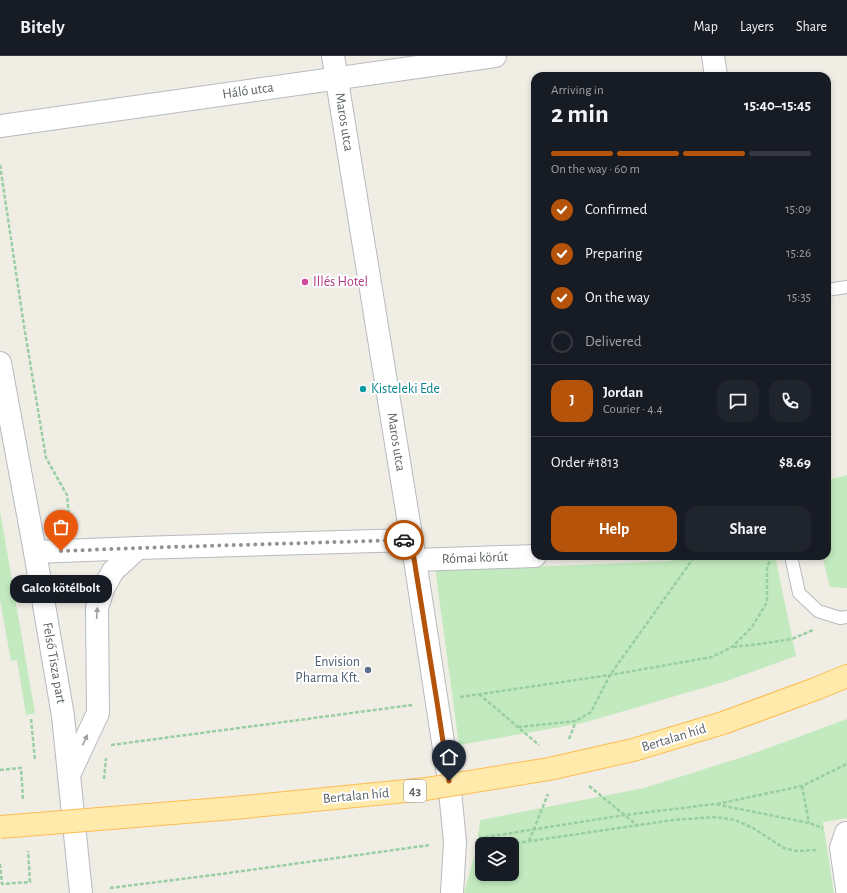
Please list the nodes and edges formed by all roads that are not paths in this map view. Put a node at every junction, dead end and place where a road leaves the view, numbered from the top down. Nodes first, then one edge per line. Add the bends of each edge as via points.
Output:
1 (333, 56) edge
2 (496, 56) edge
3 (713, 56) edge
4 (715, 72) edge
5 (336, 78) junction
6 (0, 126) edge
7 (847, 287) edge
8 (831, 289) edge
9 (0, 363) edge
10 (138, 548) junction
11 (413, 550) junction
12 (35, 552) junction
13 (531, 556) edge
14 (791, 560) edge
15 (843, 618) edge
16 (847, 676) edge
17 (69, 776) junction
18 (0, 827) edge
19 (845, 838) edge
20 (847, 889) edge
21 (81, 893) edge
22 (452, 893) edge

1 - 5 street, Maros utca
2 - 5 street, Háló utca
3 - 4 street
5 - 6 street, Háló utca
5 - 11 street, Maros utca
7 - 8 lane
9 - 12 street, Felső Tisza part
10 - 11 street, Római körút
10 - 12 street, Római körút
17 -> 10 street via 98,713 97,608 103,589 113,571
11 - 13 street, Római körút
11 - 22 street, Maros utca via 449,781 455,842
12 - 17 street, Felső Tisza part via 63,716
14 - 15 lane via 799,594 818,611
16 - 18 main road, Bertalan híd / 43, bridge via 723,723 633,750 549,769 426,790
17 - 21 street, Felső Tisza part
19 - 20 street

